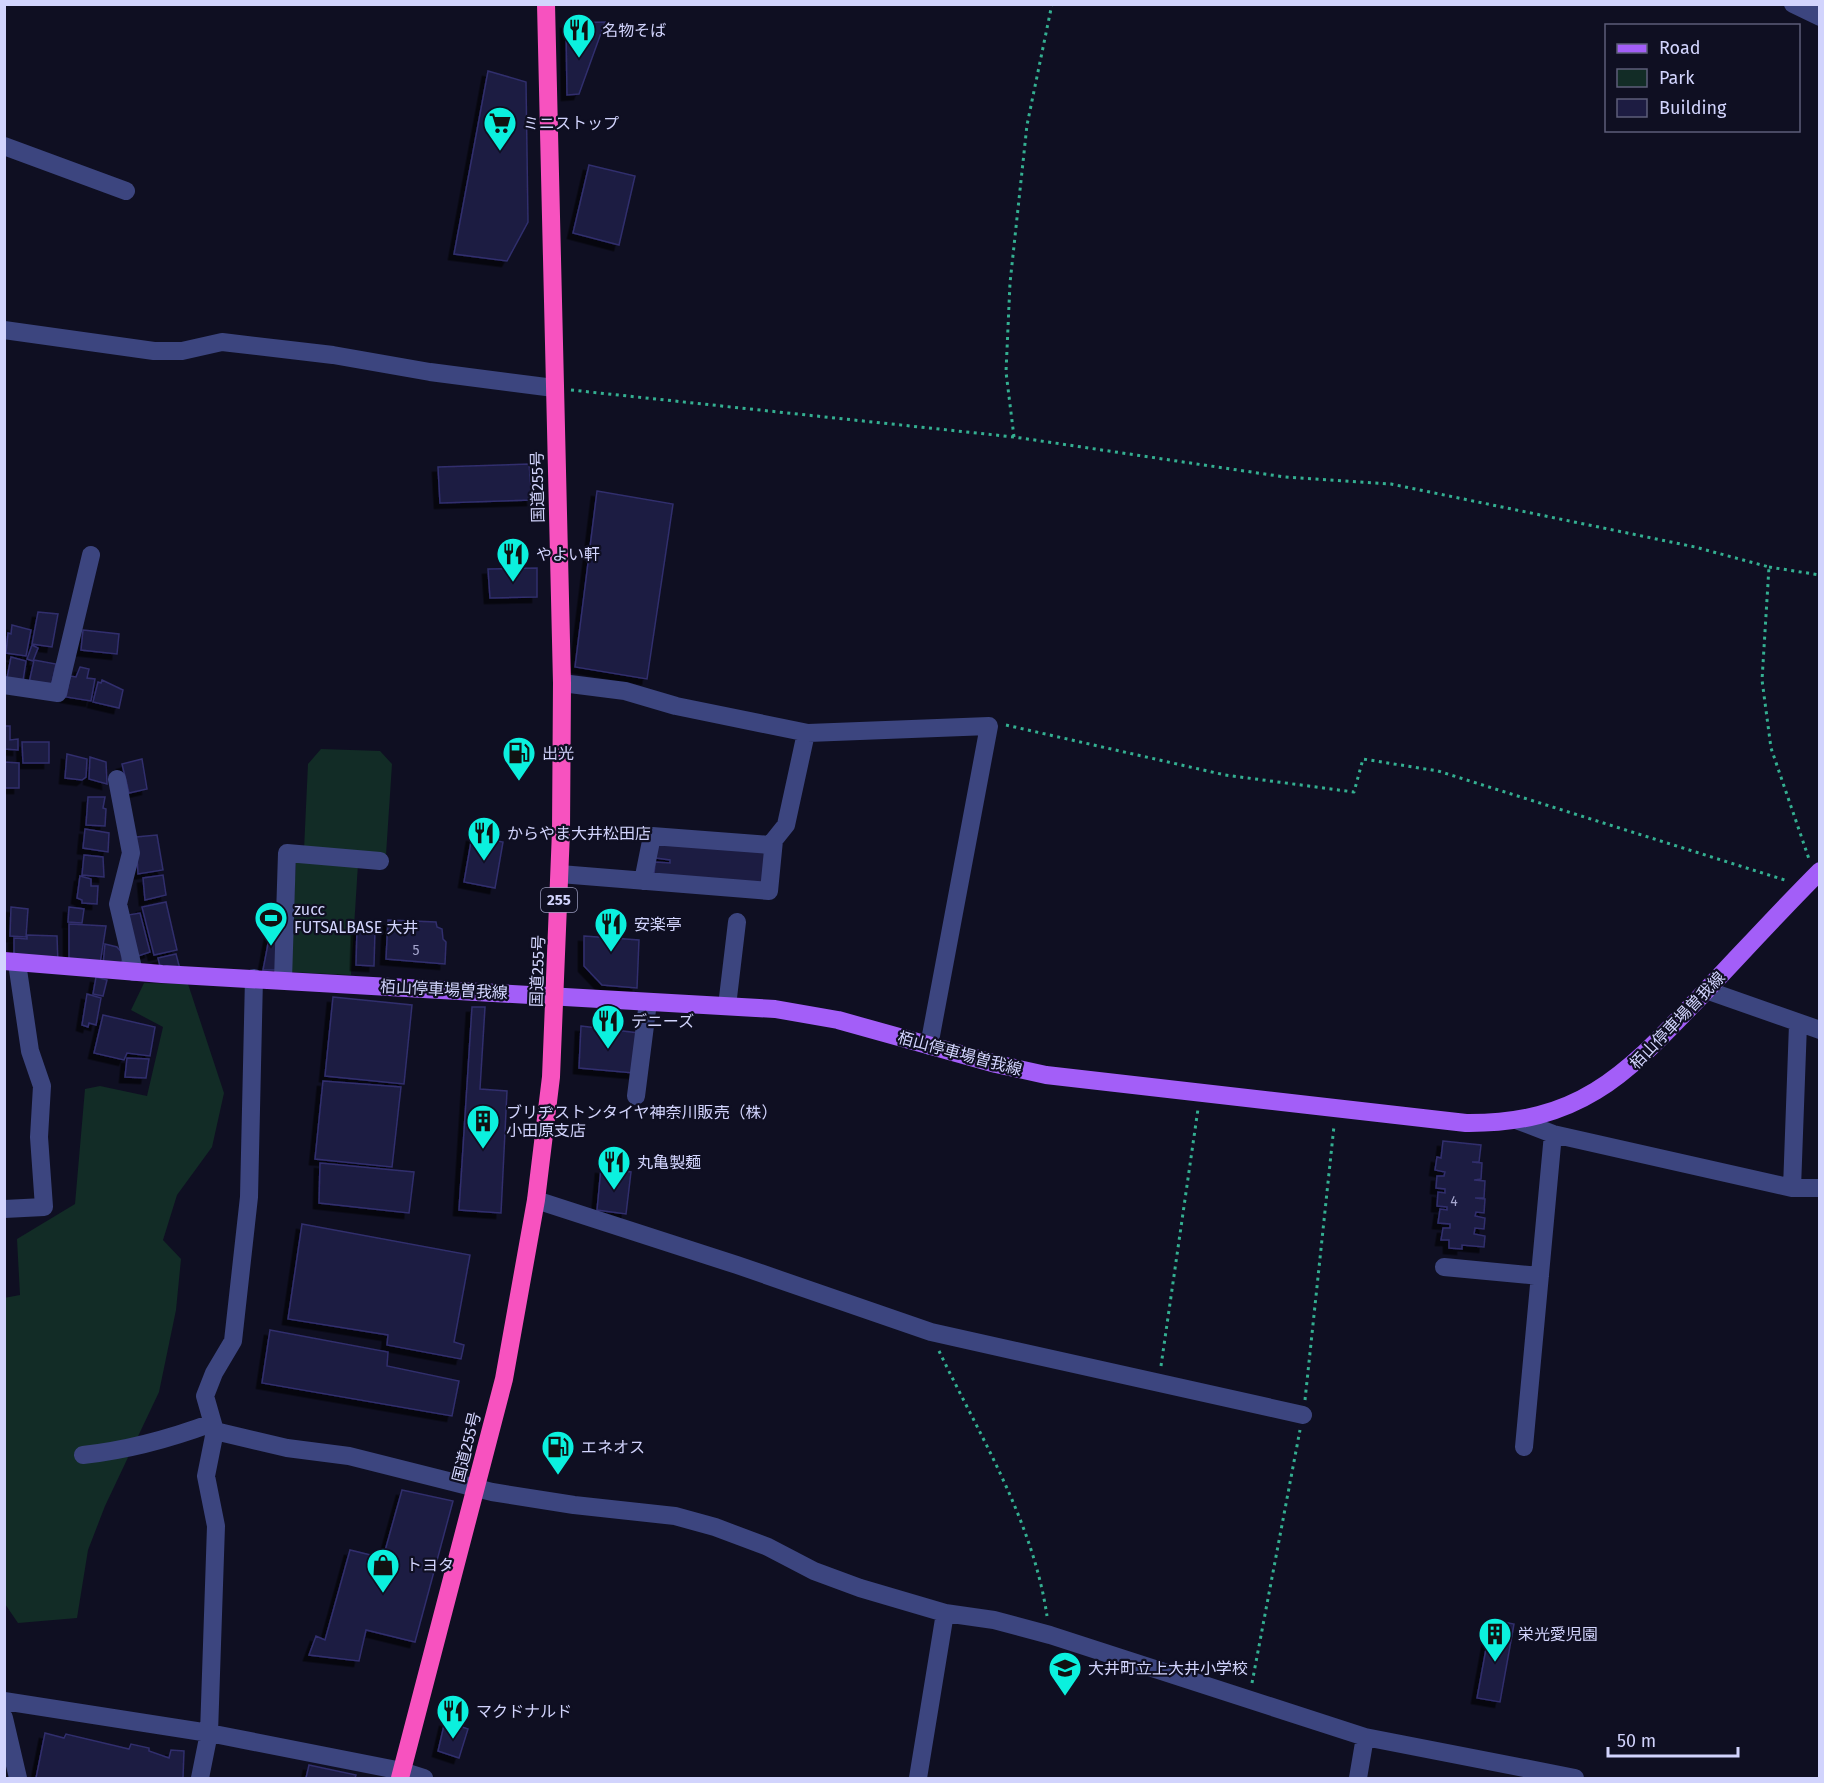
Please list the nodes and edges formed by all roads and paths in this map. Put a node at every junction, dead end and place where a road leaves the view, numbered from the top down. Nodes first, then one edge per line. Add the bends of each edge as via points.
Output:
1 (546, 4) edge
2 (1052, 4) edge
3 (1793, 4) edge
4 (1820, 17) edge
5 (5, 148) edge
6 (126, 191) dead end
7 (4, 330) edge
8 (554, 388) junction
9 (1014, 437) junction
10 (91, 555) dead end
11 (1769, 567) junction
12 (1820, 575) edge
13 (562, 683) junction
14 (4, 685) edge
15 (989, 726) junction
16 (806, 733) junction
17 (117, 779) dead end
18 (772, 842) junction
19 (380, 861) dead end
20 (560, 874) junction
21 (1813, 878) edge
22 (643, 881) junction
23 (737, 922) dead end
24 (11, 962) edge
25 (134, 972) junction
26 (254, 978) junction
27 (283, 980) junction
28 (1706, 990) junction
29 (556, 998) junction
30 (648, 1002) junction
31 (727, 1006) junction
32 (1798, 1024) junction
33 (1820, 1030) edge
34 (929, 1046) junction
35 (1200, 1094) junction
36 (636, 1096) dead end
37 (1519, 1121) junction
38 (1553, 1134) junction
39 (1792, 1188) junction
40 (1820, 1188) edge
41 (536, 1200) junction
42 (4, 1209) edge
43 (1444, 1267) dead end
44 (1540, 1276) junction
45 (931, 1332) junction
46 (1158, 1383) junction
47 (1303, 1415) dead end
48 (214, 1427) junction
49 (1524, 1447) dead end
50 (83, 1455) dead end
51 (476, 1488) junction
52 (945, 1613) junction
53 (1050, 1635) junction
54 (4, 1701) edge
55 (4, 1718) edge
56 (209, 1733) junction
57 (1365, 1737) junction
58 (401, 1775) edge
59 (18, 1779) edge
60 (200, 1779) edge
61 (424, 1779) edge
62 (918, 1779) edge
63 (1358, 1779) edge
64 (1575, 1779) edge

1 - 8 highway, 国道255号 / 255
2 - 9 path via 1027,125 1010,283 1006,372
3 - 4 street
5 - 6 street
7 - 8 street via 154,351 182,351 222,342
8 - 9 path
8 - 13 highway, 国道255号 / 255
9 - 11 path via 1285,477 1391,484 1695,547
10 - 14 street via 58,693
11 - 12 path
11 - 21 path via 1762,680 1771,748
13 - 16 street via 625,692
13 - 20 highway, 国道255号 / 255
15 - 16 street
15 - 21 path via 1001,724 1225,775 1354,792 1363,759 1438,771
15 - 34 street
16 - 18 street via 786,825
17 - 25 street via 131,852 118,904
18 - 22 street via 652,836
18 - 22 street via 769,891
19 - 27 street via 287,853
20 - 22 street
20 - 29 highway, 国道255号 / 255
21 - 28 main road, 栢山停車場曽我線
23 - 31 street
24 - 25 main road, 栢山停車場曽我線
24 - 42 street via 30,1051 42,1086 39,1137 44,1207
25 - 26 main road, 栢山停車場曽我線
26 - 27 main road, 栢山停車場曽我線
26 - 48 street via 249,1197 233,1341 205,1396
27 - 29 main road, 栢山停車場曽我線
28 - 32 street
28 - 37 main road, 栢山停車場曽我線 via 1624,1073 1573,1104
29 - 30 main road, 栢山停車場曽我線
29 - 41 highway, 国道255号 / 255
30 - 31 main road, 栢山停車場曽我線
30 - 36 street
31 - 34 main road, 栢山停車場曽我線 via 804,1012
32 - 33 street
32 - 39 street
34 - 35 main road, 栢山停車場曽我線 via 1046,1075
35 - 37 main road, 栢山停車場曽我線 via 1466,1123
35 - 46 path
37 - 38 street
38 - 39 street
38 - 44 street
39 - 40 street
41 - 45 street
41 - 51 highway, 国道255号 / 255 via 504,1379
43 - 44 street
44 - 49 street
45 - 46 street
45 - 53 path via 1013,1501 1042,1584
46 - 47 street
48 - 50 street via 130,1450
48 - 51 street via 287,1448 349,1456
48 - 56 street via 206,1476 216,1526
51 - 52 street via 574,1505 675,1516 768,1547 860,1588
51 - 58 highway, 国道255号 / 255
52 - 53 street via 994,1620
52 - 62 street
53 - 57 street
54 - 56 street
55 - 59 street
56 - 58 street
56 - 60 street
57 - 63 street
57 - 64 street
58 - 61 street

